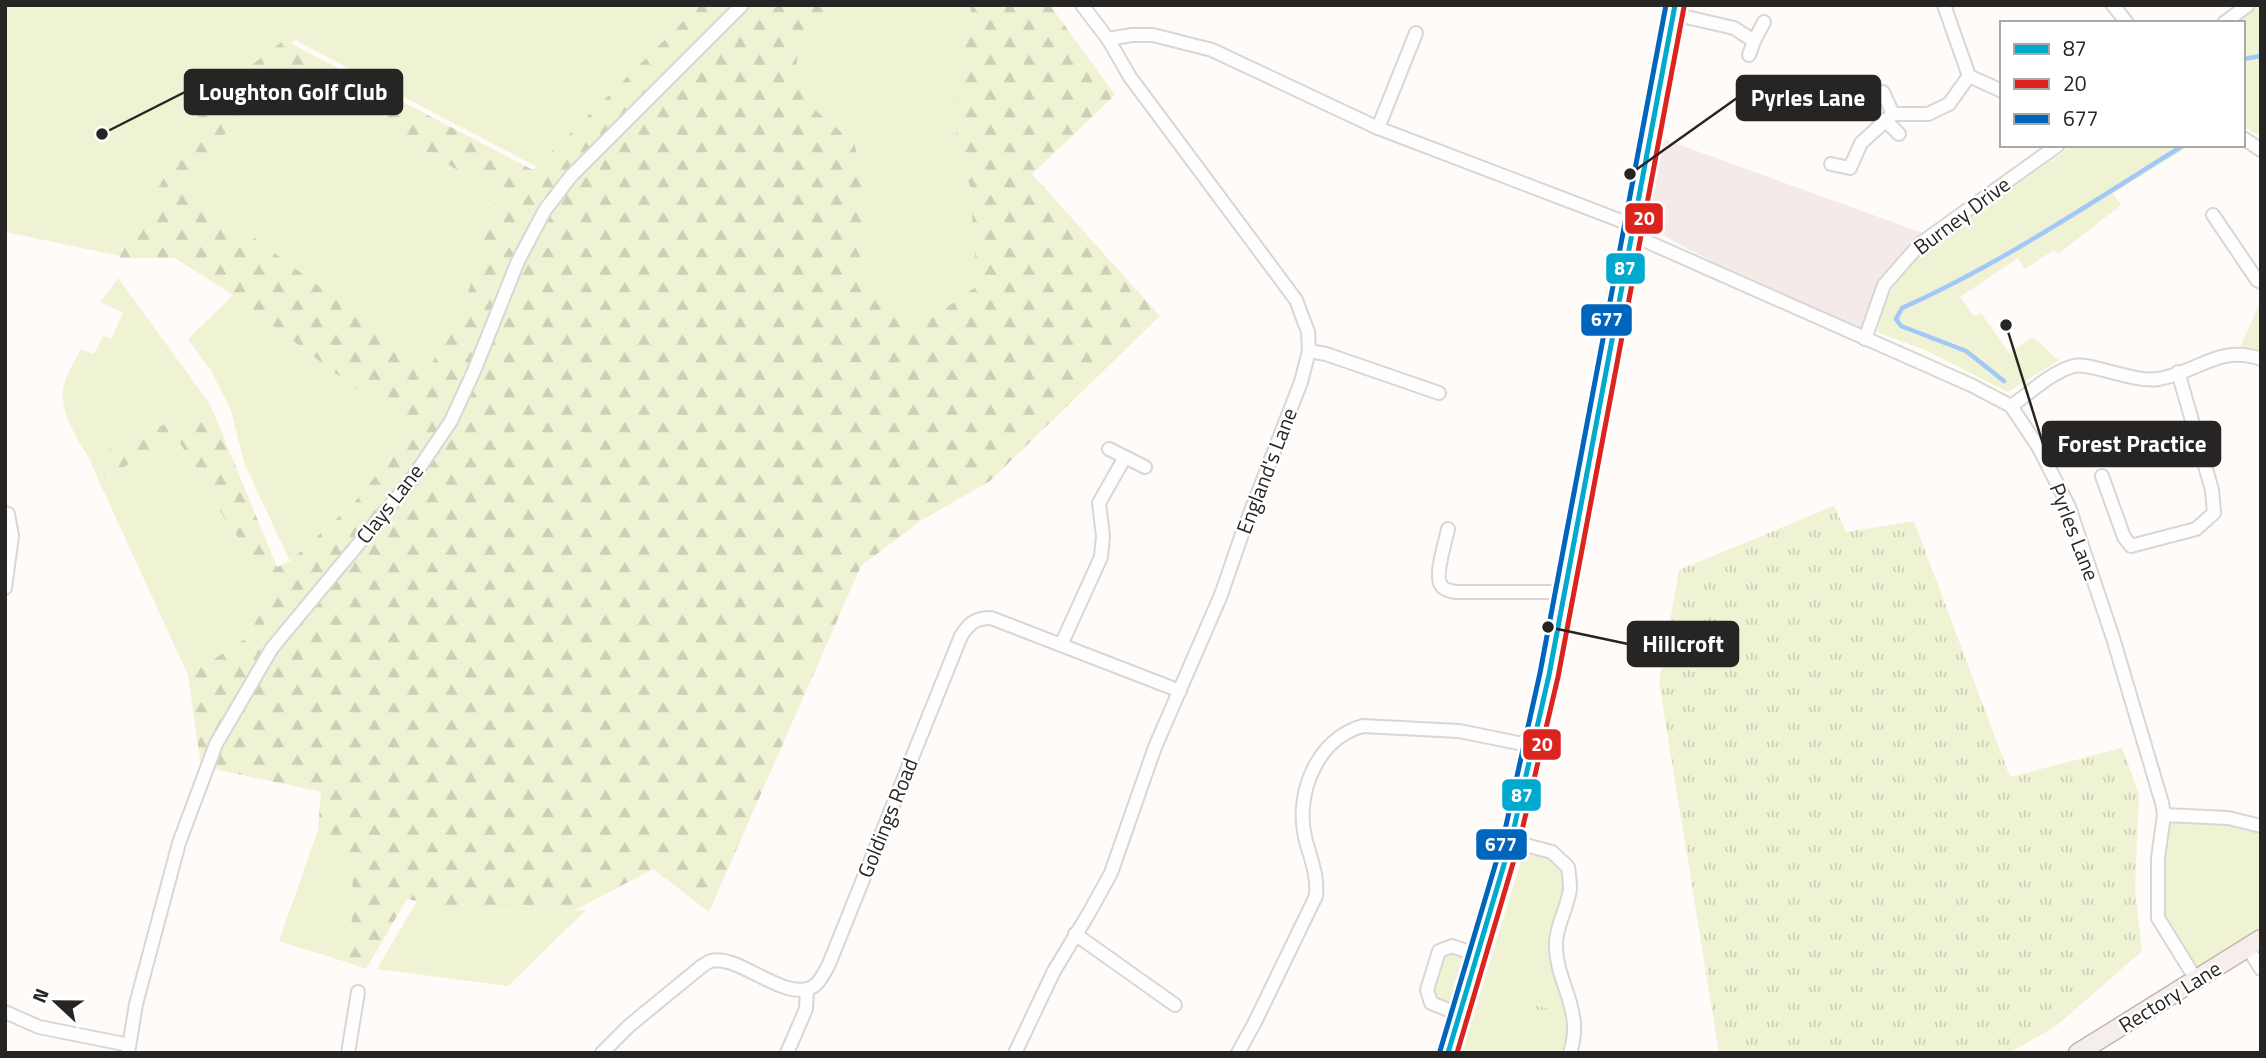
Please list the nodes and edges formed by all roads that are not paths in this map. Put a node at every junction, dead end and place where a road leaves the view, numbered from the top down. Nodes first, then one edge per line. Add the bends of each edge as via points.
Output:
1 (741, 5) edge
2 (1082, 5) edge
3 (1944, 5) edge
4 (2113, 5) edge
5 (2248, 5) edge
6 (1674, 9) edge
7 (2125, 21) edge
8 (2227, 21) edge
9 (1764, 22) dead end
10 (1416, 33) dead end
11 (1108, 39) junction
12 (1754, 41) junction
13 (1749, 55) dead end
14 (1969, 76) junction
15 (2000, 90) edge
16 (1883, 92) dead end
17 (1889, 117) junction
18 (1378, 128) junction
19 (1899, 134) dead end
20 (2245, 139) edge
21 (2053, 147) edge
22 (2261, 150) edge
23 (1831, 164) dead end
24 (2213, 215) dead end
25 (1631, 229) junction
26 (2261, 282) edge
27 (1865, 339) junction
28 (1309, 351) junction
29 (2261, 359) edge
30 (2178, 372) junction
31 (1439, 394) dead end
32 (2011, 406) junction
33 (2195, 426) junction
34 (2131, 448) dead end
35 (1109, 449) dead end
36 (1125, 457) junction
37 (1145, 467) dead end
38 (2102, 476) dead end
39 (5, 513) edge
40 (1448, 529) dead end
41 (5, 588) edge
42 (1563, 592) junction
43 (1061, 645) junction
44 (1180, 691) junction
45 (1533, 746) junction
46 (2164, 815) junction
47 (2261, 826) edge
48 (1511, 841) junction
49 (1075, 934) junction
50 (2254, 944) edge
51 (1477, 955) junction
52 (2261, 969) edge
53 (2197, 981) junction
54 (807, 989) junction
55 (358, 992) dead end
56 (1175, 1005) dead end
57 (5, 1012) edge
58 (1459, 1014) junction
59 (129, 1049) edge
60 (348, 1053) edge
61 (602, 1053) edge
62 (788, 1053) edge
63 (1015, 1053) edge
64 (1238, 1053) edge
65 (1448, 1053) edge
66 (1570, 1053) edge
67 (2078, 1053) edge

1 - 59 street, Clays Lane via 570,176 545,210 518,261 451,421 409,483 272,648 216,744 179,843 136,1004
2 - 11 street, England's Lane
3 - 14 street
4 - 7 street
5 - 8 street
6 - 12 street via 1734,28
6 - 25 street
9 - 12 street
10 - 18 street
11 - 18 street, Pyrles Lane via 1153,35 1212,50
11 - 28 street, England's Lane via 1130,77 1296,300 1308,332
12 - 13 street
14 - 15 street
14 - 17 street via 1949,104 1928,114
16 - 17 street
17 - 19 street
17 - 23 street via 1861,143 1850,168
18 - 25 street, Pyrles Lane
20 - 22 street
21 - 27 street, Burney Drive via 1920,244 1884,285
24 - 26 street
25 - 27 street, Pyrles Lane
25 - 42 street
27 - 32 street, Pyrles Lane
28 - 31 street
28 - 44 street, England's Lane via 1221,595
29 - 30 street via 2238,353
30 - 32 street via 2157,379 2078,365 2064,369
30 - 33 street
32 - 46 street, Pyrles Lane via 2069,507
33 - 34 street
33 - 38 street via 2214,513 2196,529 2130,546
35 - 36 street
36 - 37 street
36 - 43 street via 1099,503 1101,558
39 - 41 street via 12,536
40 - 42 street via 1438,577 1446,589
42 - 45 street
43 - 44 street, Goldings Road
43 - 54 street, Goldings Road via 991,618 966,627 829,964 816,985
44 - 49 street, England's Lane via 1111,873
45 - 48 street
45 - 64 street via 1459,732 1363,726 1326,750 1303,802 1306,838 1317,876 1316,896
46 - 47 street via 2228,818
46 - 53 street, Pyrles Lane via 2158,918
48 - 51 street
48 - 66 street via 1552,852 1568,867 1570,888 1556,942 1576,1036
49 - 56 street
49 - 63 street, England's Lane
50 - 52 street
50 - 53 main road, Rectory Lane
51 - 58 street
51 - 58 street via 1452,946 1439,951 1427,990 1432,1003
53 - 67 main road, Rectory Lane
54 - 61 street via 787,988 712,960 630,1024
54 - 62 street via 806,1009
55 - 60 street
57 - 59 street via 39,1027
58 - 65 street

